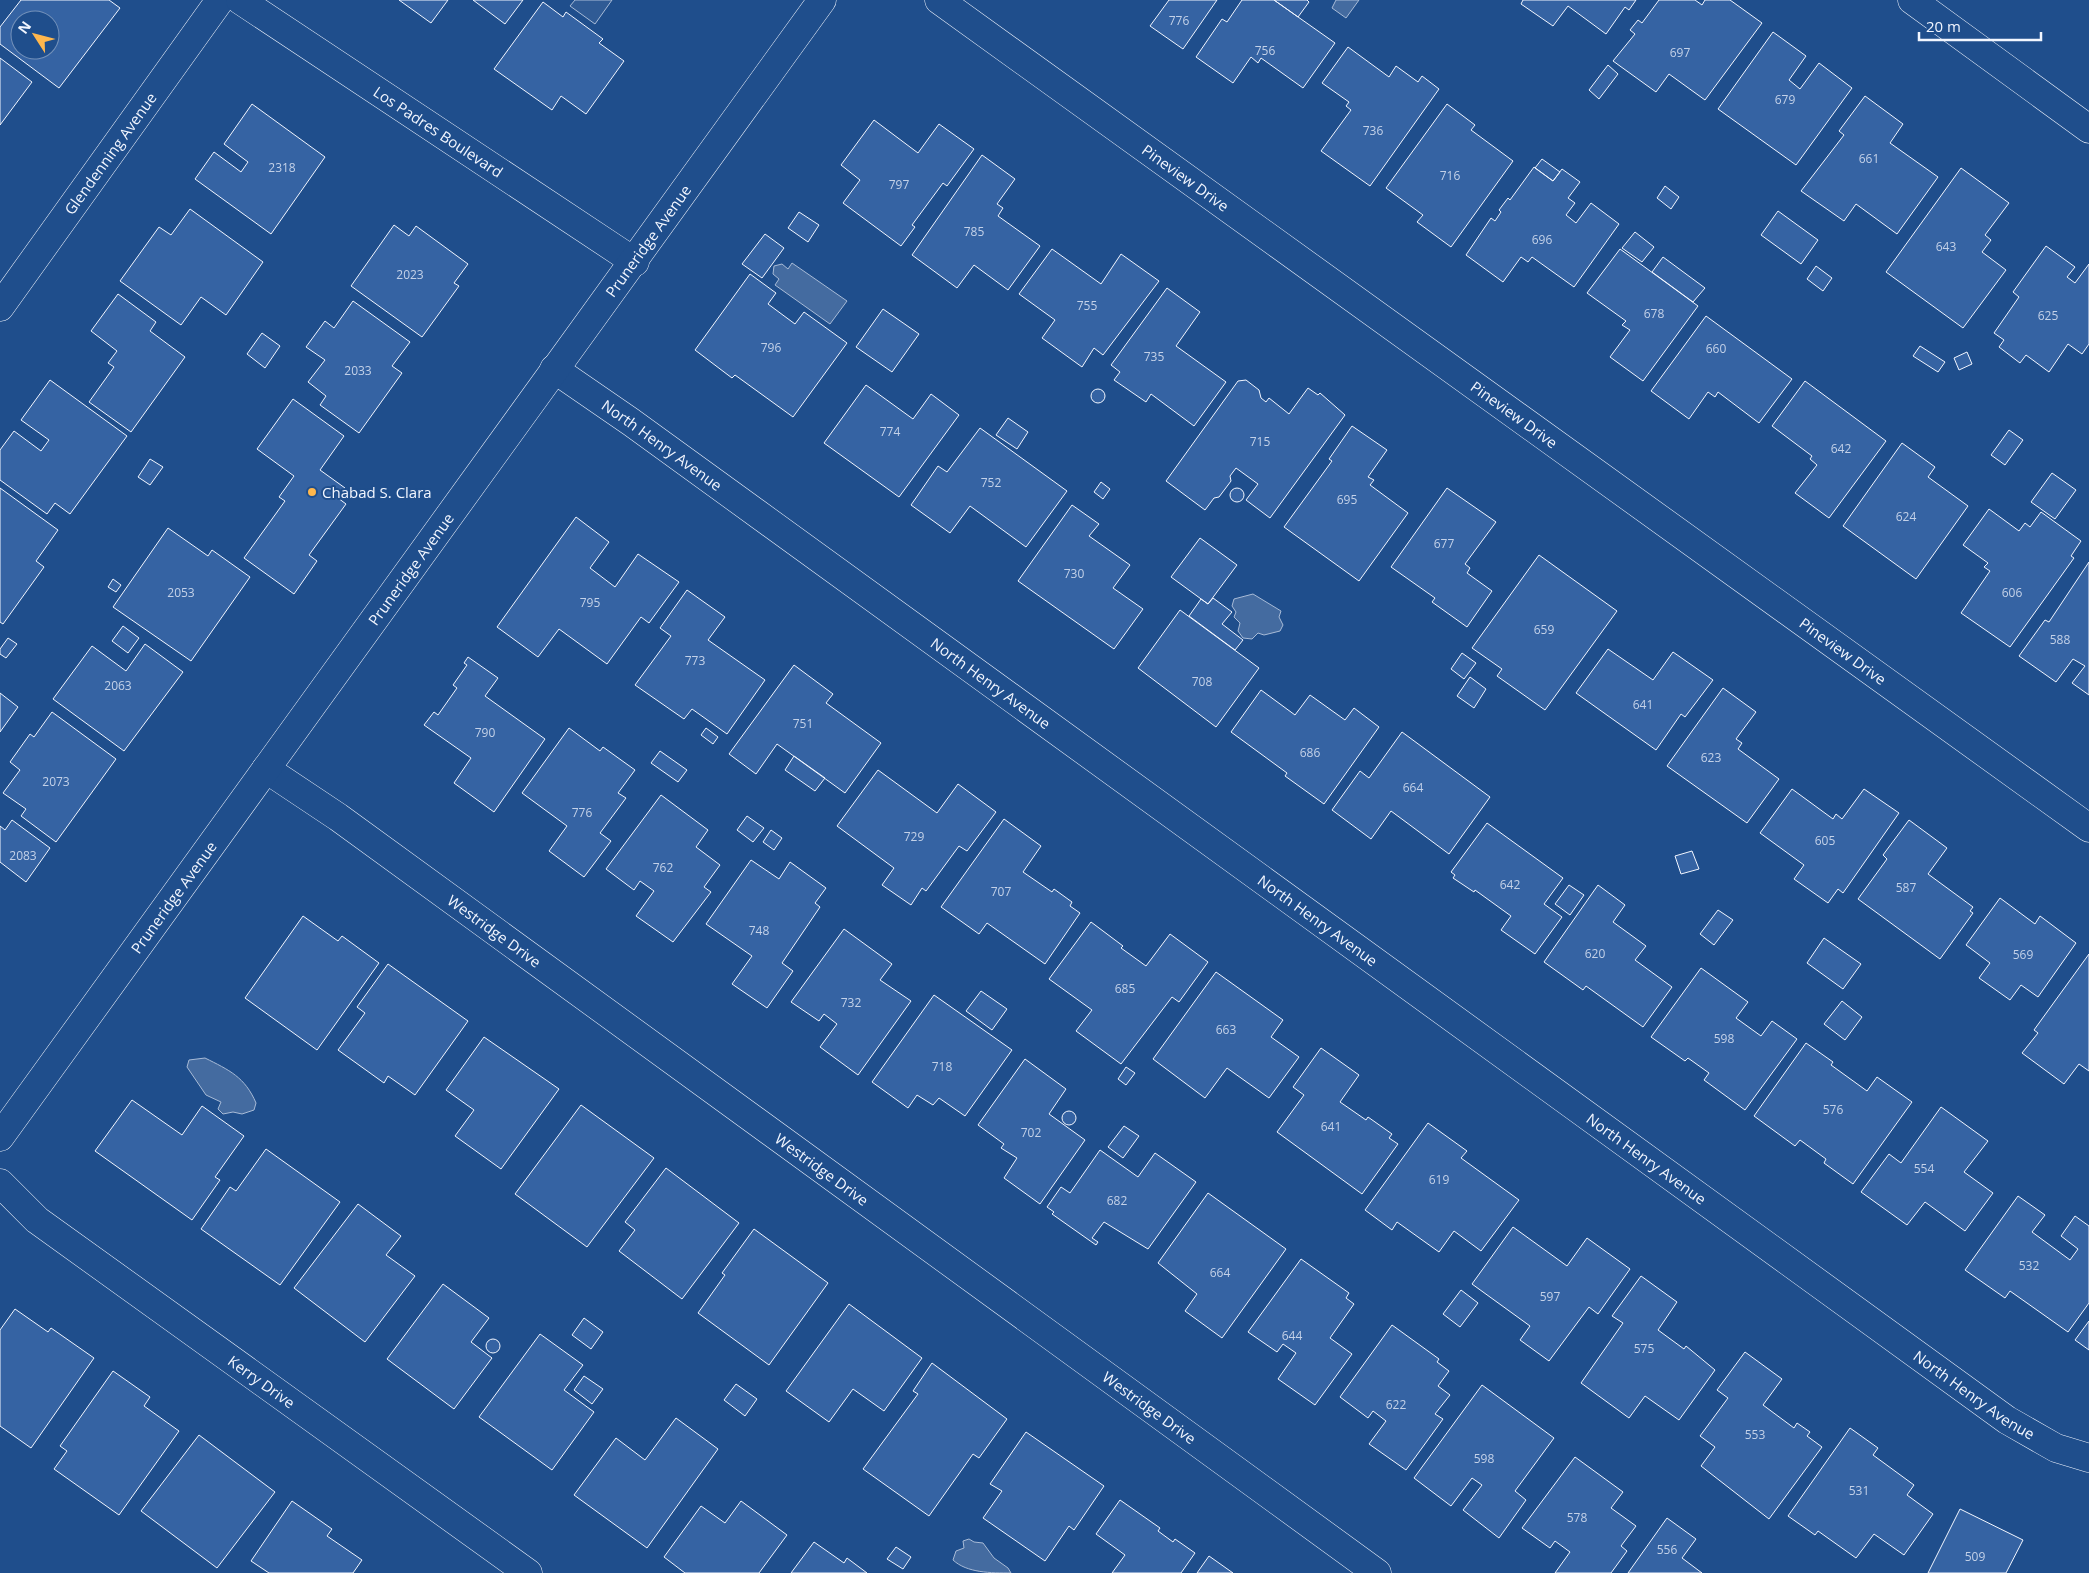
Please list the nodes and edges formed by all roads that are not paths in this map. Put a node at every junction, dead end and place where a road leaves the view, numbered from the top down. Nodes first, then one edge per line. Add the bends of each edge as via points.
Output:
1 (220, 0) edge
2 (240, 0) edge
3 (822, 0) edge
4 (939, 0) edge
5 (1912, 0) edge
6 (2089, 129) edge
7 (635, 262) junction
8 (0, 307) edge
9 (554, 369) junction
10 (266, 769) junction
11 (2089, 828) edge
12 (0, 1137) edge
13 (0, 1183) edge
14 (2089, 1458) edge
15 (528, 1573) edge
16 (1377, 1573) edge

1 - 8 street, Glendenning Avenue
2 - 7 street, Los Padres Boulevard
3 - 7 street, Pruneridge Avenue
4 - 11 street, Pineview Drive
5 - 6 street
7 - 9 street, Pruneridge Avenue
9 - 10 street, Pruneridge Avenue
9 - 14 street, North Henry Avenue via 2007,1420 2056,1448
10 - 12 street, Pruneridge Avenue
10 - 16 street, Westridge Drive via 346,823
13 - 15 street, Kerry Drive via 37,1220

